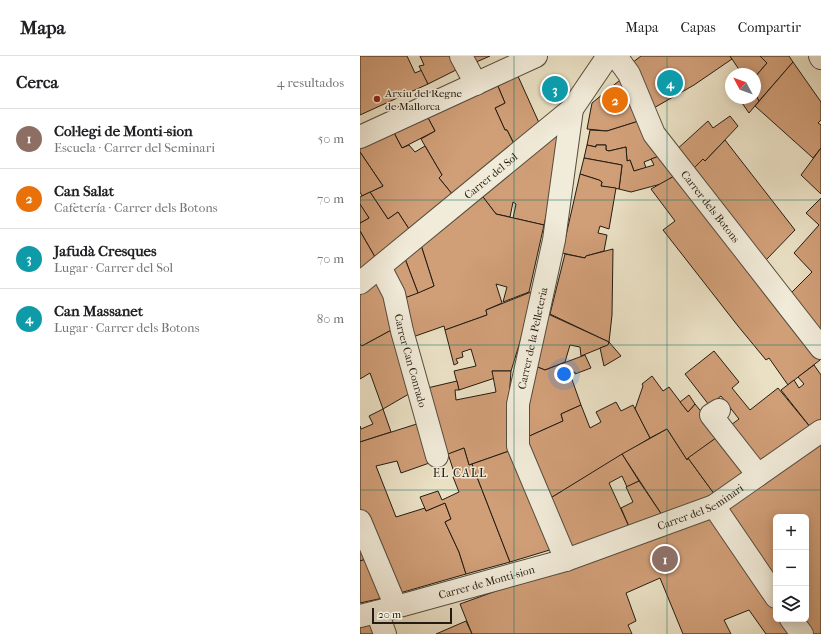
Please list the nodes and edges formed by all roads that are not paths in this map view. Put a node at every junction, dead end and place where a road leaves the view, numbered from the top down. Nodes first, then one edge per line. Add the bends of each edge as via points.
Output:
1 (461, 56) edge
2 (536, 56) edge
3 (608, 56) edge
4 (616, 56) edge
5 (476, 84) junction
6 (572, 109) junction
7 (360, 137) edge
8 (380, 267) junction
9 (360, 283) edge
10 (821, 348) edge
11 (719, 410) dead end
12 (821, 431) edge
13 (437, 456) dead end
14 (758, 475) junction
15 (714, 506) junction
16 (360, 521) edge
17 (566, 560) junction
18 (773, 593) edge
19 (378, 612) edge
20 (793, 622) edge
21 (385, 634) edge
22 (802, 634) edge

1 - 5 street
2 - 5 street
3 - 6 street, Carrer del Sol
4 - 10 street, Carrer dels Botons via 629,74 654,134
5 - 7 street
6 - 8 street, Carrer del Sol
6 - 17 street, Carrer de la Pelleteria via 554,240 518,404 518,446
8 - 9 street, Carrer del Sol
8 - 13 street, Carrer Can Conrado via 394,294
11 - 14 street via 712,415
12 - 14 street, Carrer del Seminari
14 - 15 street, Carrer del Seminari
15 - 17 street, Carrer del Seminari
15 - 18 street
16 - 19 street
17 - 19 street, Carrer de Monti-sion
19 - 21 street
20 - 22 street

